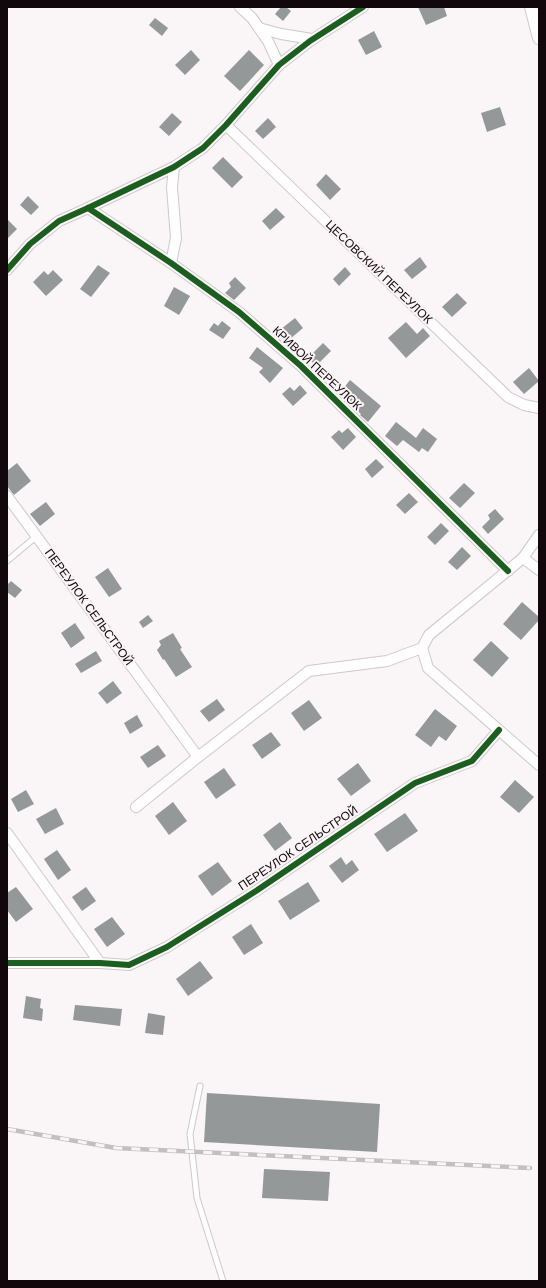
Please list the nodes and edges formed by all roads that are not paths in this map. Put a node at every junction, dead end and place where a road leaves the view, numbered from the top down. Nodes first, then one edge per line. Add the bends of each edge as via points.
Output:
1 (240, 7) edge
2 (362, 7) edge
3 (531, 7) edge
4 (259, 28) junction
5 (539, 38) edge
6 (312, 39) junction
7 (279, 65) junction
8 (226, 125) junction
9 (174, 167) junction
10 (88, 208) junction
11 (171, 263) junction
12 (7, 270) edge
13 (539, 408) edge
14 (7, 496) edge
15 (539, 535) edge
16 (37, 536) junction
17 (523, 558) junction
18 (7, 561) edge
19 (539, 570) edge
20 (508, 571) junction
21 (422, 648) junction
22 (498, 730) junction
23 (198, 757) junction
24 (539, 765) edge
25 (136, 807) dead end
26 (7, 832) edge
27 (100, 963) junction
28 (7, 964) edge
29 (200, 1086) dead end
30 (223, 1281) edge

1 - 4 street
2 - 6 street
3 - 5 street
4 - 6 street
4 - 7 street
6 - 7 street
7 - 8 street
8 - 9 street via 203,148
8 - 13 street, ЦЕСОВСКИЙ ПЕРЕУЛОК via 508,397 524,405
9 - 10 street
9 - 11 street via 172,187 176,238
10 - 11 street, КРИВОЙ ПЕРЕУЛОК
10 - 12 street via 59,221 30,244
11 - 20 street, КРИВОЙ ПЕРЕУЛОК via 239,312 301,366
14 - 16 street, ПЕРЕУЛОК СЕЛЬСТРОЙ
15 - 17 street
16 - 18 lane
16 - 23 street, ПЕРЕУЛОК СЕЛЬСТРОЙ
17 - 19 street
17 - 20 street
20 - 21 street via 428,634
21 - 22 street via 428,668
21 - 23 street via 387,661 309,671
22 - 24 street
22 - 27 street, ПЕРЕУЛОК СЕЛЬСТРОЙ via 472,761 415,784 167,948 129,965
23 - 25 street
26 - 27 street
27 - 28 street, ПЕРЕУЛОК СЕЛЬСТРОЙ
29 - 30 lane via 190,1134 198,1198

